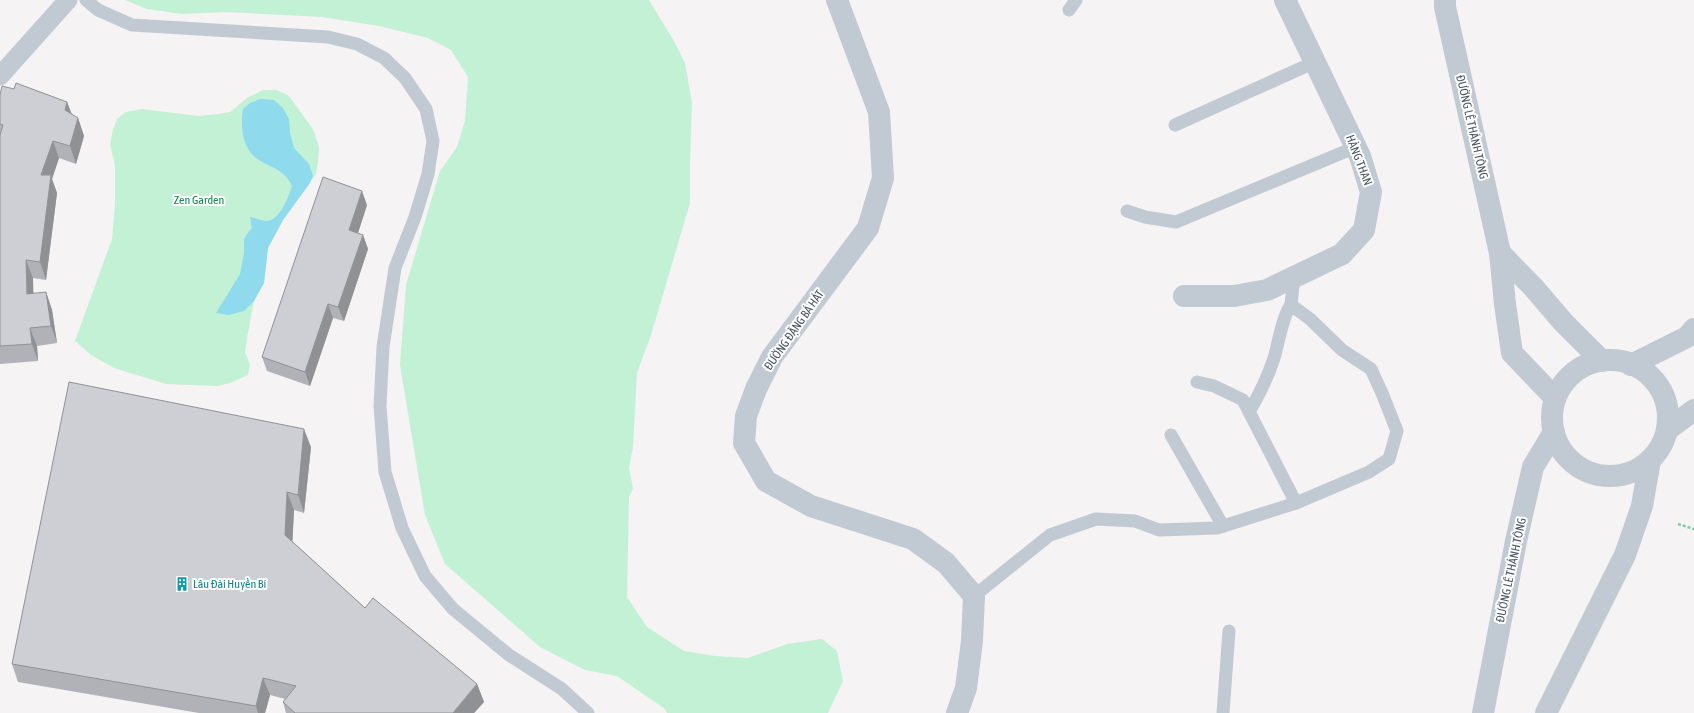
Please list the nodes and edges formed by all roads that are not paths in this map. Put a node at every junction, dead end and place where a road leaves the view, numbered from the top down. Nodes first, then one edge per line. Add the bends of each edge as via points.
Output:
1 (68, 0) edge
2 (86, 0) edge
3 (837, 0) edge
4 (1285, 0) edge
5 (1445, 0) edge
6 (1315, 62) junction
7 (0, 76) edge
8 (1175, 125) dead end
9 (1356, 147) junction
10 (1127, 211) dead end
11 (1500, 253) junction
12 (1294, 276) junction
13 (1184, 296) dead end
14 (1291, 305) junction
15 (1694, 329) edge
16 (1602, 361) junction
17 (1631, 365) junction
18 (1197, 382) dead end
19 (1555, 398) junction
20 (1694, 410) edge
21 (1249, 412) junction
22 (1667, 430) junction
23 (1554, 432) junction
24 (1171, 435) dead end
25 (1650, 460) junction
26 (1296, 503) junction
27 (1223, 526) junction
28 (974, 596) junction
29 (1230, 631) dead end
30 (588, 713) edge
31 (957, 713) edge
32 (1223, 713) edge
33 (1483, 713) edge
34 (1546, 713) edge

1 - 7 street
2 - 30 lane via 98,10 132,25 328,37 357,44 384,58 406,78 426,109 433,141 428,174 395,268 383,347 380,406 385,472 402,528 425,576 453,609 509,655 562,689
3 - 28 street, ĐƯỜNG ĐẶNG BÁ HÁT via 879,112 883,178 868,228 772,357 746,416 744,443 766,480 811,506 913,539 946,563
4 - 6 street, HÀNG THAN
5 - 11 street, ĐƯỜNG LÊ THÁNH TÔNG
6 - 8 lane
6 - 9 street, HÀNG THAN
9 - 10 lane via 1176,222
9 - 12 street, HÀNG THAN via 1371,192 1364,230 1342,254
11 - 16 street
11 - 19 street, ĐƯỜNG LÊ THÁNH TÔNG via 1512,353
12 - 13 street, HÀNG THAN via 1267,290 1234,296
12 - 14 lane
14 - 21 lane via 1285,311 1274,359 1264,385
14 - 26 lane via 1342,350 1371,369 1397,431 1390,459 1370,472
15 - 17 street via 1687,337
16 - 17 street via 1625,362
16 - 19 street via 1591,363 1576,371 1563,383
17 - 22 street via 1654,381 1664,396 1668,413
18 - 21 lane via 1214,386 1243,400
19 - 23 street via 1551,415
20 - 22 street
21 - 26 lane
22 - 25 street via 1661,446
23 - 25 street via 1560,448 1571,462 1586,471 1603,476 1620,476 1636,470
23 - 33 street, ĐƯỜNG LÊ THÁNH TÔNG via 1534,467 1516,542
24 - 27 lane
25 - 34 street via 1642,506 1625,555
26 - 27 lane
27 - 28 lane via 1160,530 1135,521 1096,519 1050,535
28 - 31 street via 966,688
29 - 32 lane

